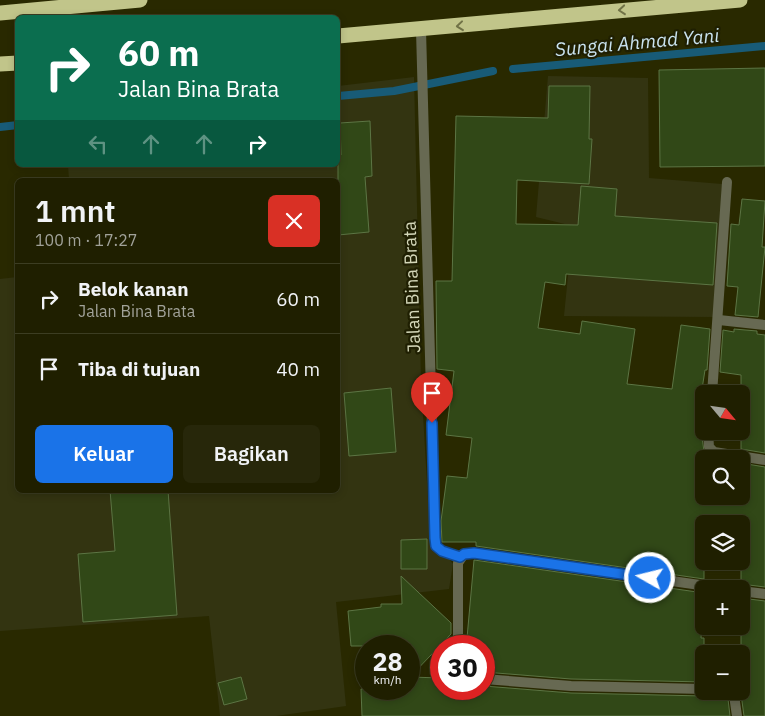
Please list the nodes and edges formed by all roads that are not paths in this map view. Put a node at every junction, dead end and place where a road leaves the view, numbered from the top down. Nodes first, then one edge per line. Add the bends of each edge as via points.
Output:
1 (140, 0) edge
2 (740, 0) edge
3 (701, 2) edge
4 (643, 4) edge
5 (0, 13) edge
6 (421, 30) junction
7 (340, 36) edge
8 (15, 62) edge
9 (0, 64) edge
10 (727, 182) dead end
11 (719, 320) junction
12 (765, 325) edge
13 (713, 385) edge
14 (709, 440) edge
15 (765, 460) edge
16 (460, 557) junction
17 (695, 584) edge
18 (750, 592) edge
19 (765, 594) edge
20 (458, 635) edge
21 (495, 680) edge
22 (695, 689) edge
23 (735, 700) edge
24 (737, 716) edge

1 - 5 highway
2 - 3 highway
3 - 4 highway
4 -> 6 highway
6 - 7 highway
6 - 16 street, Jalan Bina Brata via 435,538 436,546 442,551
8 - 9 highway
10 - 11 street
11 - 12 street
11 - 13 street
14 - 15 street via 714,452
16 - 17 street via 474,553
16 - 20 street
18 - 19 street
21 - 22 street via 571,686
23 - 24 street

